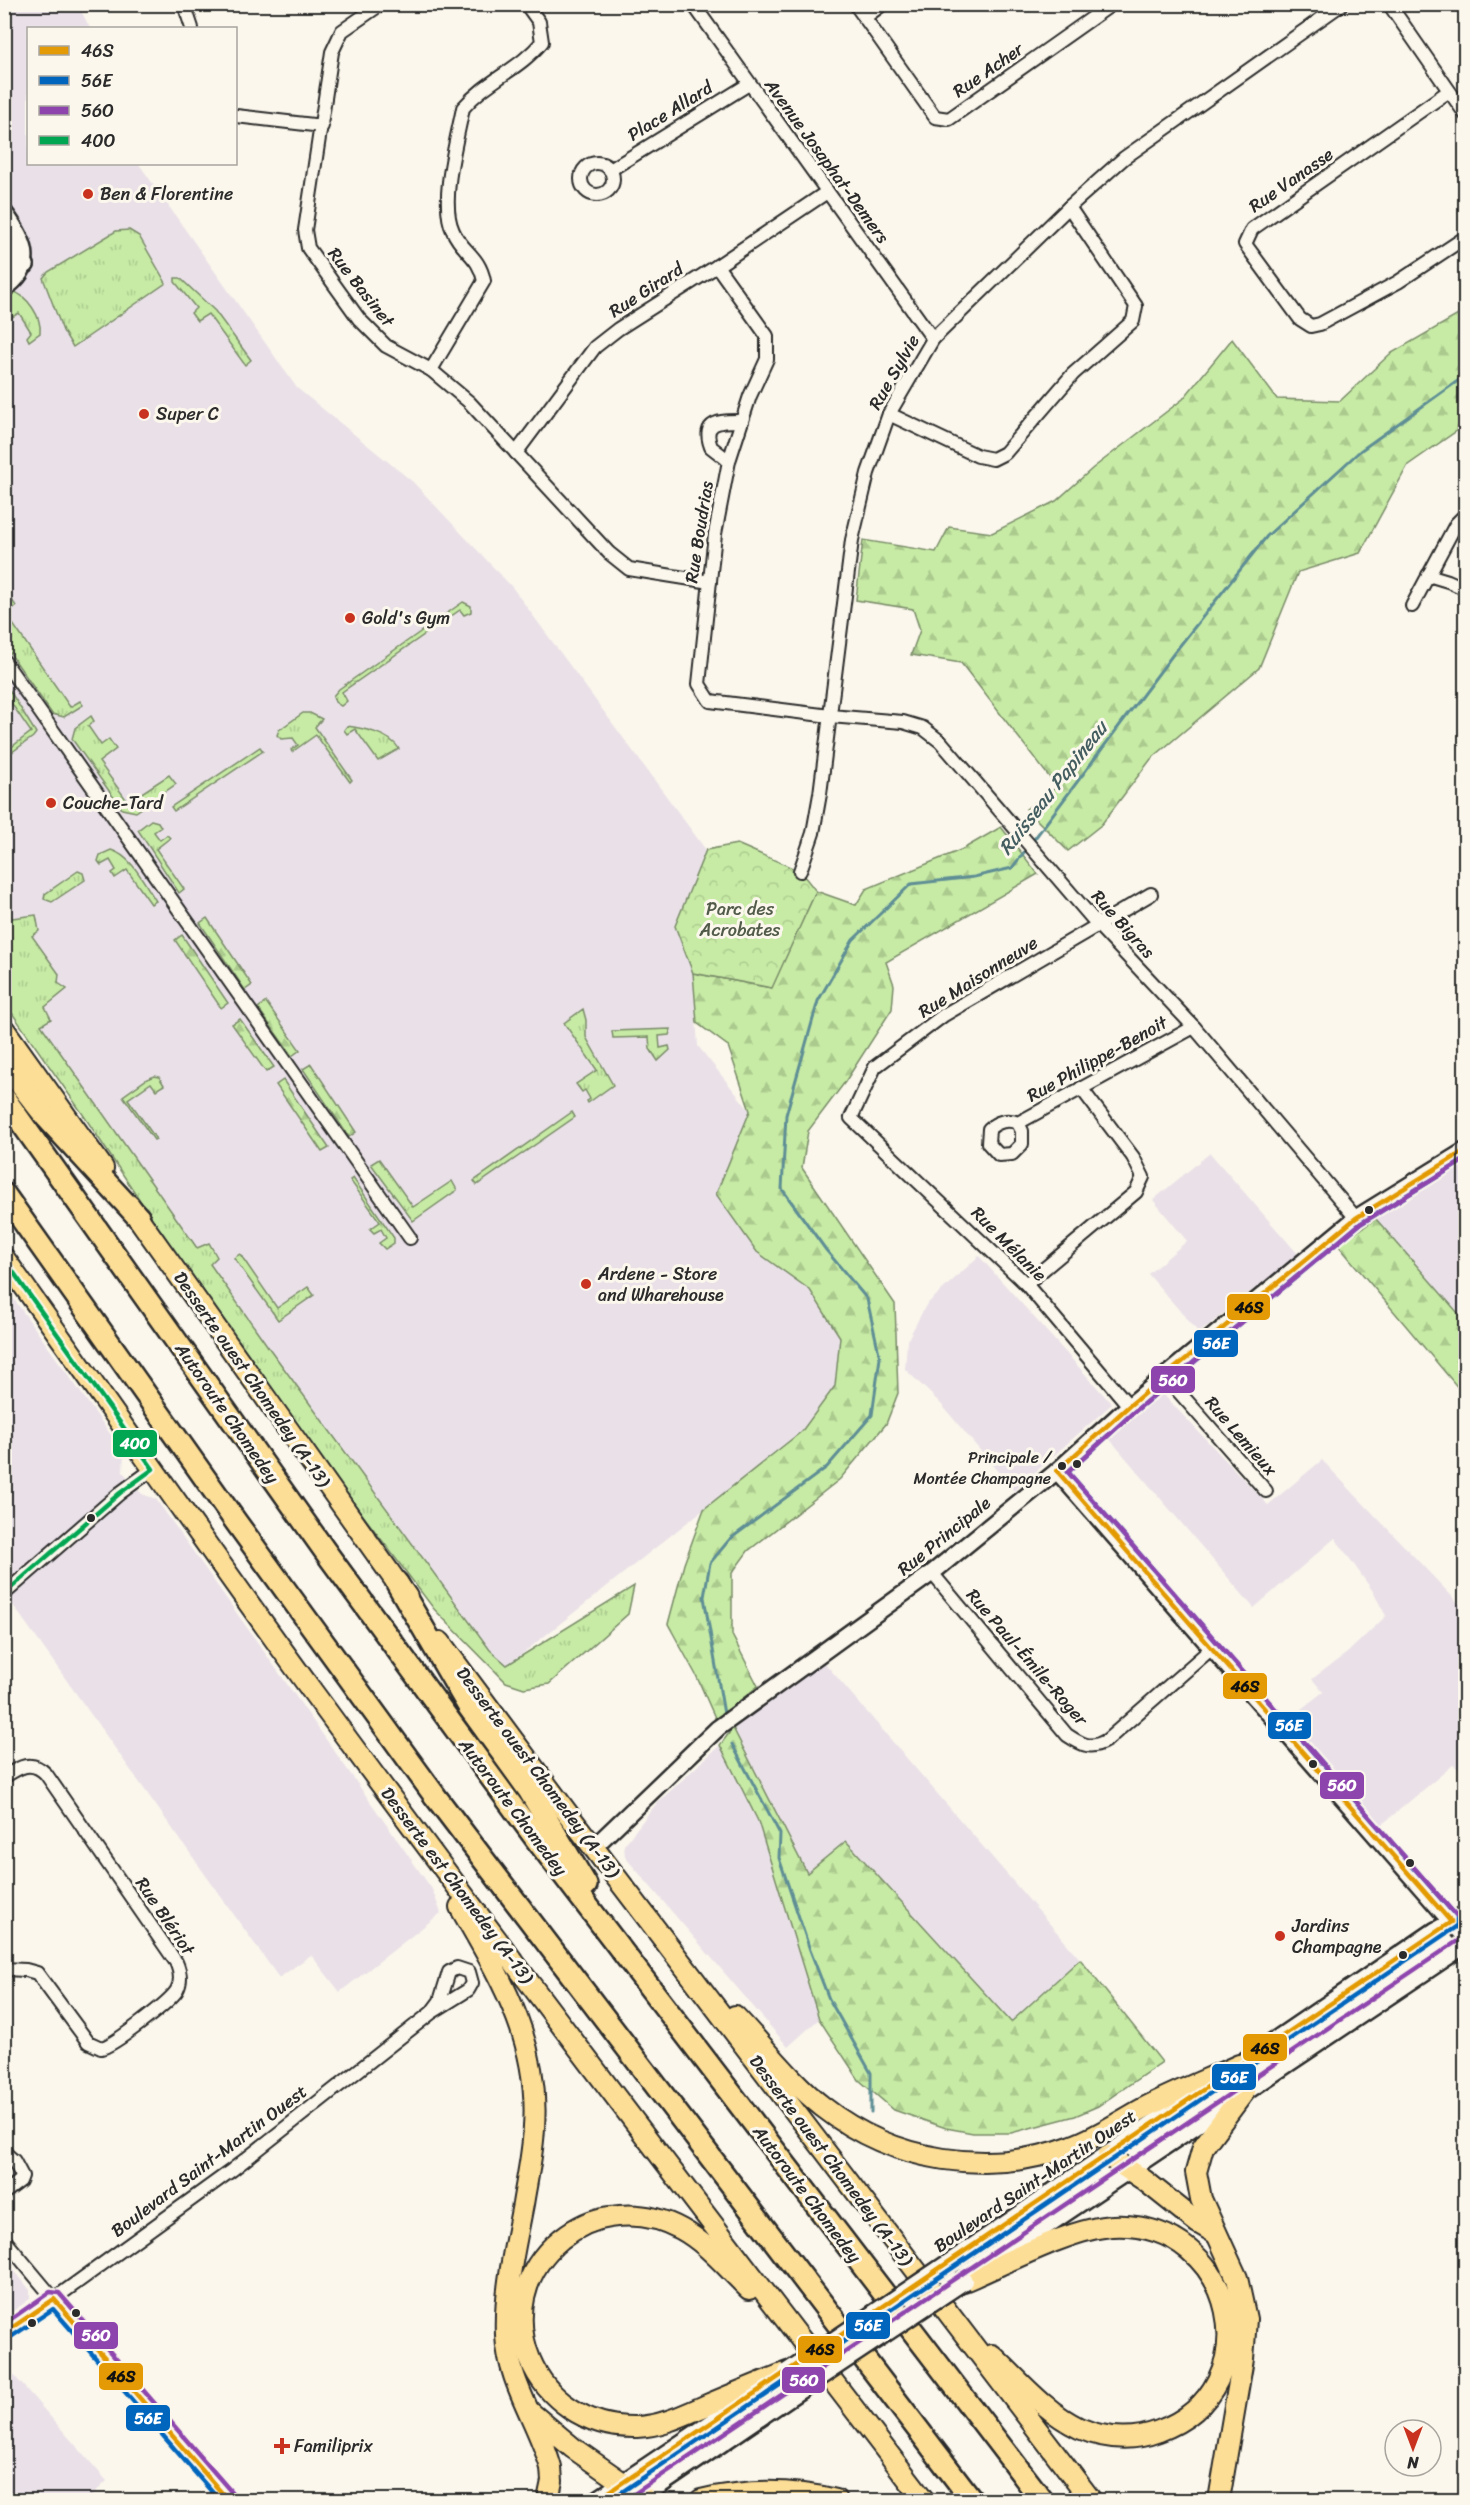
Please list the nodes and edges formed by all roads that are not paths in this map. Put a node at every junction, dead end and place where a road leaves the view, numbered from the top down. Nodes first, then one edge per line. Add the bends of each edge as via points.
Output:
1 (184, 4) edge
2 (381, 4) edge
3 (526, 4) edge
4 (693, 4) edge
5 (855, 4) edge
6 (883, 4) edge
7 (1112, 4) edge
8 (1342, 4) edge
9 (1389, 4) edge
10 (864, 18) junction
11 (192, 27) edge
12 (749, 84) junction
13 (1449, 91) junction
14 (1466, 115) edge
15 (237, 116) edge
16 (322, 126) junction
17 (610, 170) dead end
18 (827, 192) junction
19 (1069, 207) junction
20 (4, 212) edge
21 (1466, 237) edge
22 (4, 241) edge
23 (26, 265) junction
24 (717, 266) junction
25 (4, 271) edge
26 (4, 289) edge
27 (933, 339) junction
28 (431, 370) junction
29 (889, 414) junction
30 (742, 421) junction
31 (516, 453) junction
32 (729, 460) junction
33 (1466, 514) edge
34 (1428, 575) junction
35 (710, 582) junction
36 (1466, 589) edge
37 (1412, 606) dead end
38 (4, 661) edge
39 (830, 716) junction
40 (800, 871) dead end
41 (1151, 894) dead end
42 (1098, 925) junction
43 (1194, 1027) junction
44 (4, 1029) edge
45 (4, 1064) edge
46 (1081, 1088) junction
47 (4, 1098) edge
48 (851, 1118) joint
49 (1018, 1123) dead end
50 (1466, 1150) edge
51 (4, 1194) edge
52 (139, 1218) junction
53 (1356, 1218) junction
54 (410, 1238) dead end
55 (4, 1258) edge
56 (1026, 1284) junction
57 (1166, 1376) junction
58 (1129, 1406) junction
59 (153, 1469) junction
60 (1057, 1471) junction
61 (1266, 1491) dead end
62 (932, 1573) junction
63 (397, 1583) junction
64 (4, 1594) edge
65 (1212, 1648) junction
66 (4, 1777) edge
67 (422, 1839) junction
68 (594, 1847) junction
69 (1458, 1918) edge
70 (1466, 1941) edge
71 (673, 1952) junction
72 (4, 1969) edge
73 (643, 1978) junction
74 (431, 2013) dead end
75 (1239, 2065) junction
76 (1244, 2092) junction
77 (4, 2152) edge
78 (1108, 2156) junction
79 (1128, 2169) junction
80 (4, 2193) edge
81 (1215, 2233) junction
82 (4, 2239) edge
83 (964, 2281) junction
84 (54, 2299) junction
85 (945, 2309) junction
86 (4, 2333) edge
87 (804, 2344) junction
88 (787, 2372) junction
89 (528, 2410) junction
90 (622, 2483) junction
91 (640, 2499) edge
92 (228, 2500) edge
93 (548, 2500) edge
94 (597, 2500) edge
95 (701, 2500) edge
96 (836, 2500) edge
97 (924, 2500) edge
98 (972, 2500) edge
99 (1042, 2500) edge
100 (1091, 2500) edge
101 (1219, 2500) edge

1 - 11 street
2 - 16 street, Rue Basinet via 342,31 332,52
3 - 28 street via 539,22 542,42 529,57 473,96 463,108 446,207 453,232 481,266 484,281
4 - 12 street, Avenue Josaphat-Demers
5 - 10 street, Rue Acher
6 - 10 street
7 - 10 street, Rue Acher via 949,119 935,117
8 - 19 street, Rue Sylvie via 1124,158
9 - 13 street
12 - 17 street, Place Allard
12 - 18 street, Avenue Josaphat-Demers
13 - 14 street
13 - 21 street, Rue Vanasse via 1252,229 1245,244 1300,319 1311,326 1398,282
15 - 16 street
16 - 28 street, Rue Basinet via 305,230 308,248 359,319 386,346
18 - 24 street, Rue Girard
18 - 27 street, Avenue Josaphat-Demers
19 - 27 street, Rue Sylvie
19 - 29 street via 1136,306 1133,321 1072,374 1005,453 993,459 978,456
20 - 23 street via 24,245
22 - 23 street
23 - 25 street
23 - 26 street
24 - 30 street, Rue Boudrias via 766,336 766,358
24 - 31 street, Rue Girard via 595,347
27 - 29 street, Rue Sylvie
28 - 31 street, Rue Basinet via 469,402
29 - 39 street, Rue Sylvie via 868,473 852,540
30 - 32 street, Rue Boudrias
30 - 32 street via 722,421 710,428 711,447
31 - 35 street, Rue Basinet via 609,553 629,569
32 - 35 street, Rue Boudrias
33 - 34 street via 1456,524
34 - 36 street
34 - 37 street
35 - 39 street, Rue Boudrias via 699,684 710,701
38 - 54 street
39 - 40 street, Rue Sylvie via 813,833
39 - 42 street, Rue Bigras via 903,722 923,728 941,742
41 - 42 street, Rue Maisonneuve
42 - 43 street, Rue Bigras
42 - 48 street, Rue Maisonneuve via 944,1015 875,1067
43 - 46 street, Rue Philippe-Benoit
43 - 53 street, Rue Bigras
44 - 52 main road, Desserte ouest Chomedey (A-13)
45 - 52 highway via 47,1118
46 - 49 street, Rue Philippe-Benoit
46 - 56 street via 1133,1157 1143,1177 1136,1192
47 - 73 highway, Autoroute Chomedey via 325,1551
48 - 56 street, Rue Mélanie
50 - 53 street, Rue Principale
51 - 98 highway via 435,1796
52 - 63 main road, Desserte ouest Chomedey (A-13)
53 - 57 street, Rue Principale
55 - 59 main road, Desserte est Chomedey (A-13)
56 - 58 street, Rue Mélanie
57 - 58 street, Rue Principale
57 - 61 street, Rue Lemieux
58 - 60 street, Rue Principale
59 - 64 street
59 - 67 main road, Desserte est Chomedey (A-13)
60 - 62 street, Rue Principale
60 - 65 street
62 - 65 street, Rue Paul-Émile-Roger via 1067,1735 1082,1745 1096,1747 1107,1740
62 - 68 street, Rue Principale via 718,1728
63 - 68 main road, Desserte ouest Chomedey (A-13)
63 - 73 highway via 469,1707 529,1790
65 - 69 street
66 - 72 street, Rue Blériot via 26,1765 46,1774 176,1962 180,1978 178,1988 168,2000 117,2041 101,2048 88,2042 37,1973
67 - 87 main road, Desserte est Chomedey (A-13)
67 - 89 main road via 505,1986 530,2059 534,2132 505,2327 509,2360
68 - 71 main road, Desserte ouest Chomedey (A-13)
69 - 70 street
69 - 75 main road, Boulevard Saint-Martin Ouest
70 - 76 main road
71 - 75 main road via 821,2106 878,2140 926,2156 987,2162 1024,2159 1060,2150
71 - 85 main road, Desserte ouest Chomedey (A-13)
73 - 99 highway, Autoroute Chomedey
74 - 84 street, Boulevard Saint-Martin Ouest via 279,2135
75 - 78 main road, Boulevard Saint-Martin Ouest
76 - 79 main road
76 - 81 main road via 1203,2147 1197,2166 1199,2192
77 - 80 street via 22,2176
78 - 79 main road
78 - 88 main road, Boulevard Saint-Martin Ouest, bridge
79 - 81 main road
79 - 83 main road
81 - 101 main road via 1237,2278 1246,2328
82 - 84 street
83 - 85 main road via 1084,2232 1114,2226 1149,2230 1193,2252 1217,2282 1229,2324 1226,2356 1207,2396 1182,2420 1145,2436 1108,2437 1057,2415
83 - 91 main road, bridge
84 - 86 main road, Boulevard Saint-Martin Ouest
84 - 92 main road
85 - 100 main road, Desserte ouest Chomedey (A-13)
87 - 88 main road via 703,2244 680,2228 647,2217 604,2217 573,2230 543,2258 528,2288 522,2320 530,2361 556,2398 592,2420 619,2426 658,2424
87 - 97 main road, Desserte est Chomedey (A-13)
88 - 90 main road, Boulevard Saint-Martin Ouest
89 - 90 main road
89 - 93 main road via 551,2468
90 - 91 main road
90 - 94 main road, Boulevard Saint-Martin Ouest
95 - 96 main road via 771,2491

